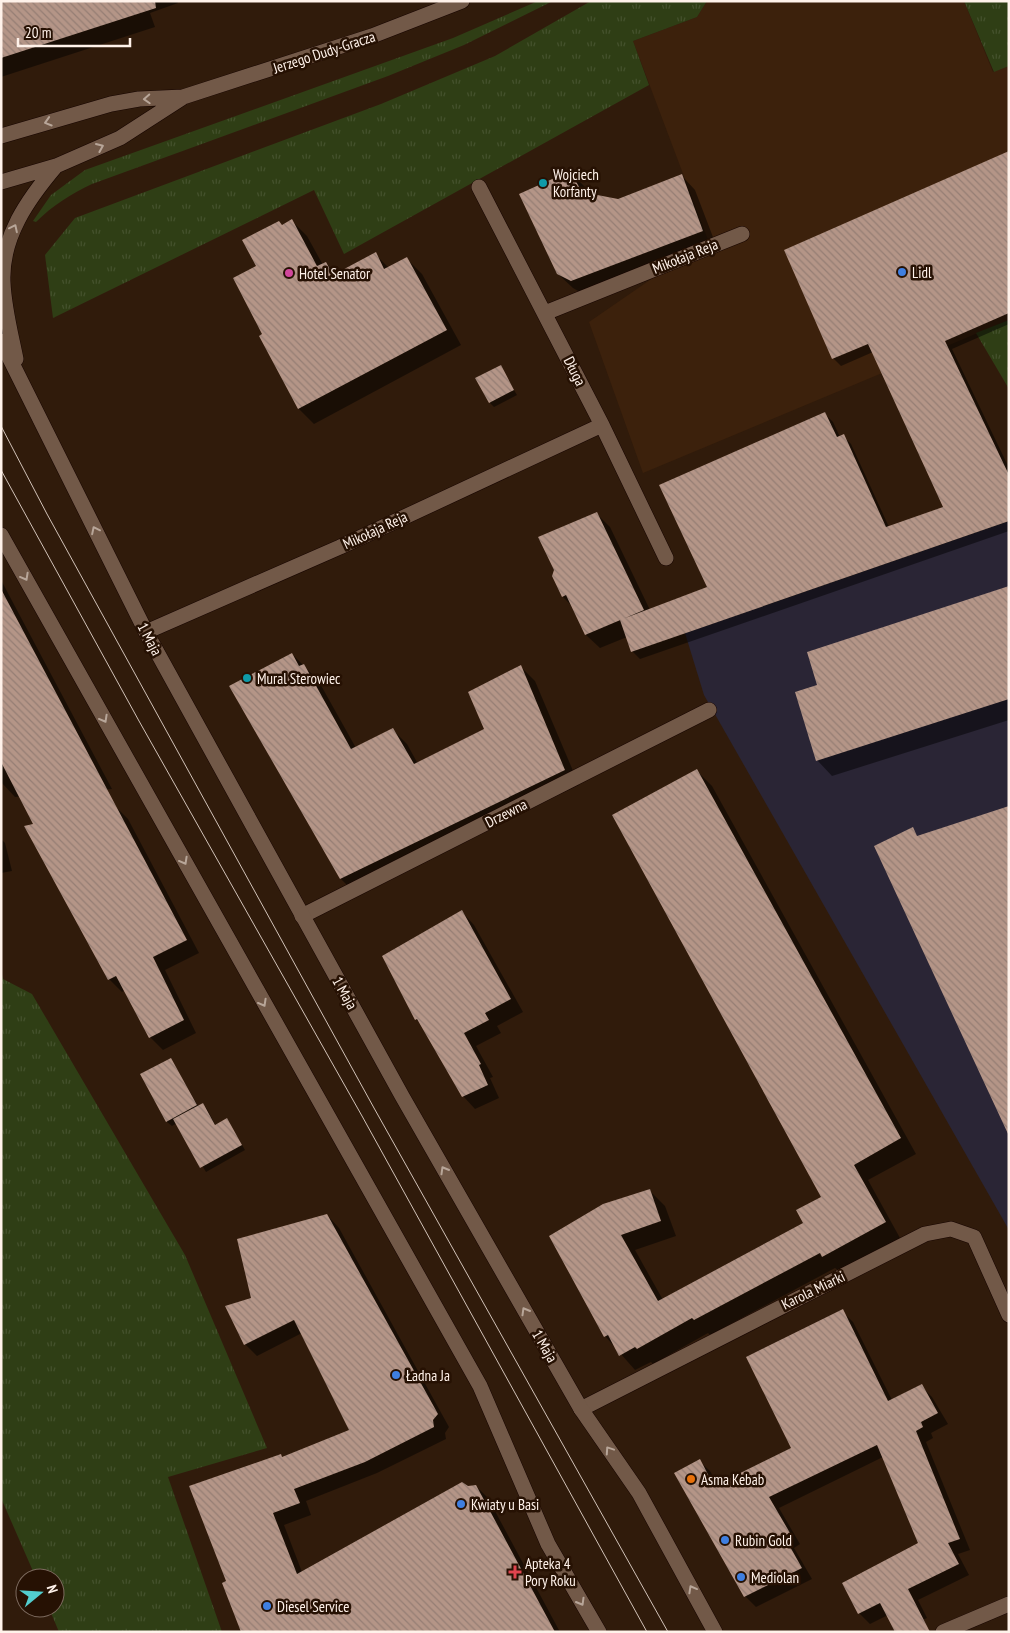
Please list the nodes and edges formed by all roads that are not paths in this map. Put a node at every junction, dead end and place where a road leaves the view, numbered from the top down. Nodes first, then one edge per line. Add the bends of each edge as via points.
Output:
1 (462, 1) edge
2 (183, 97) junction
3 (1, 136) edge
4 (56, 166) junction
5 (1, 182) edge
6 (479, 187) dead end
7 (742, 234) dead end
8 (545, 312) junction
9 (1, 341) edge
10 (20, 379) junction
11 (602, 425) junction
12 (1, 535) edge
13 (666, 558) dead end
14 (146, 632) junction
15 (709, 710) dead end
16 (302, 916) junction
17 (1009, 1315) edge
18 (581, 1409) junction
19 (1009, 1604) edge
20 (599, 1632) edge
21 (715, 1632) edge
22 (943, 1632) edge

1 - 2 street, Jerzego Dudy-Gracza via 372,36
2 -> 3 street, Jerzego Dudy-Gracza via 111,104
4 -> 2 street, Jerzego Dudy-Gracza via 120,138
4 - 5 street, Jerzego Dudy-Gracza
10 -> 4 street via 4,299 5,258 11,234 31,194
6 - 8 street, Długa
7 - 8 street, Mikołaja Reja
8 - 11 street, Długa
9 - 10 street, 1 Maja
14 -> 10 street, 1 Maja
11 - 13 street, Długa
11 - 14 street, Mikołaja Reja
12 -> 20 street via 480,1386 548,1544
14 - 16 street, 1 Maja
15 - 16 street, Drzewna
18 -> 16 street, 1 Maja
17 - 18 street, Karola Miarki via 974,1237 951,1230 925,1234
21 -> 18 street, 1 Maja via 639,1493
19 - 22 street

